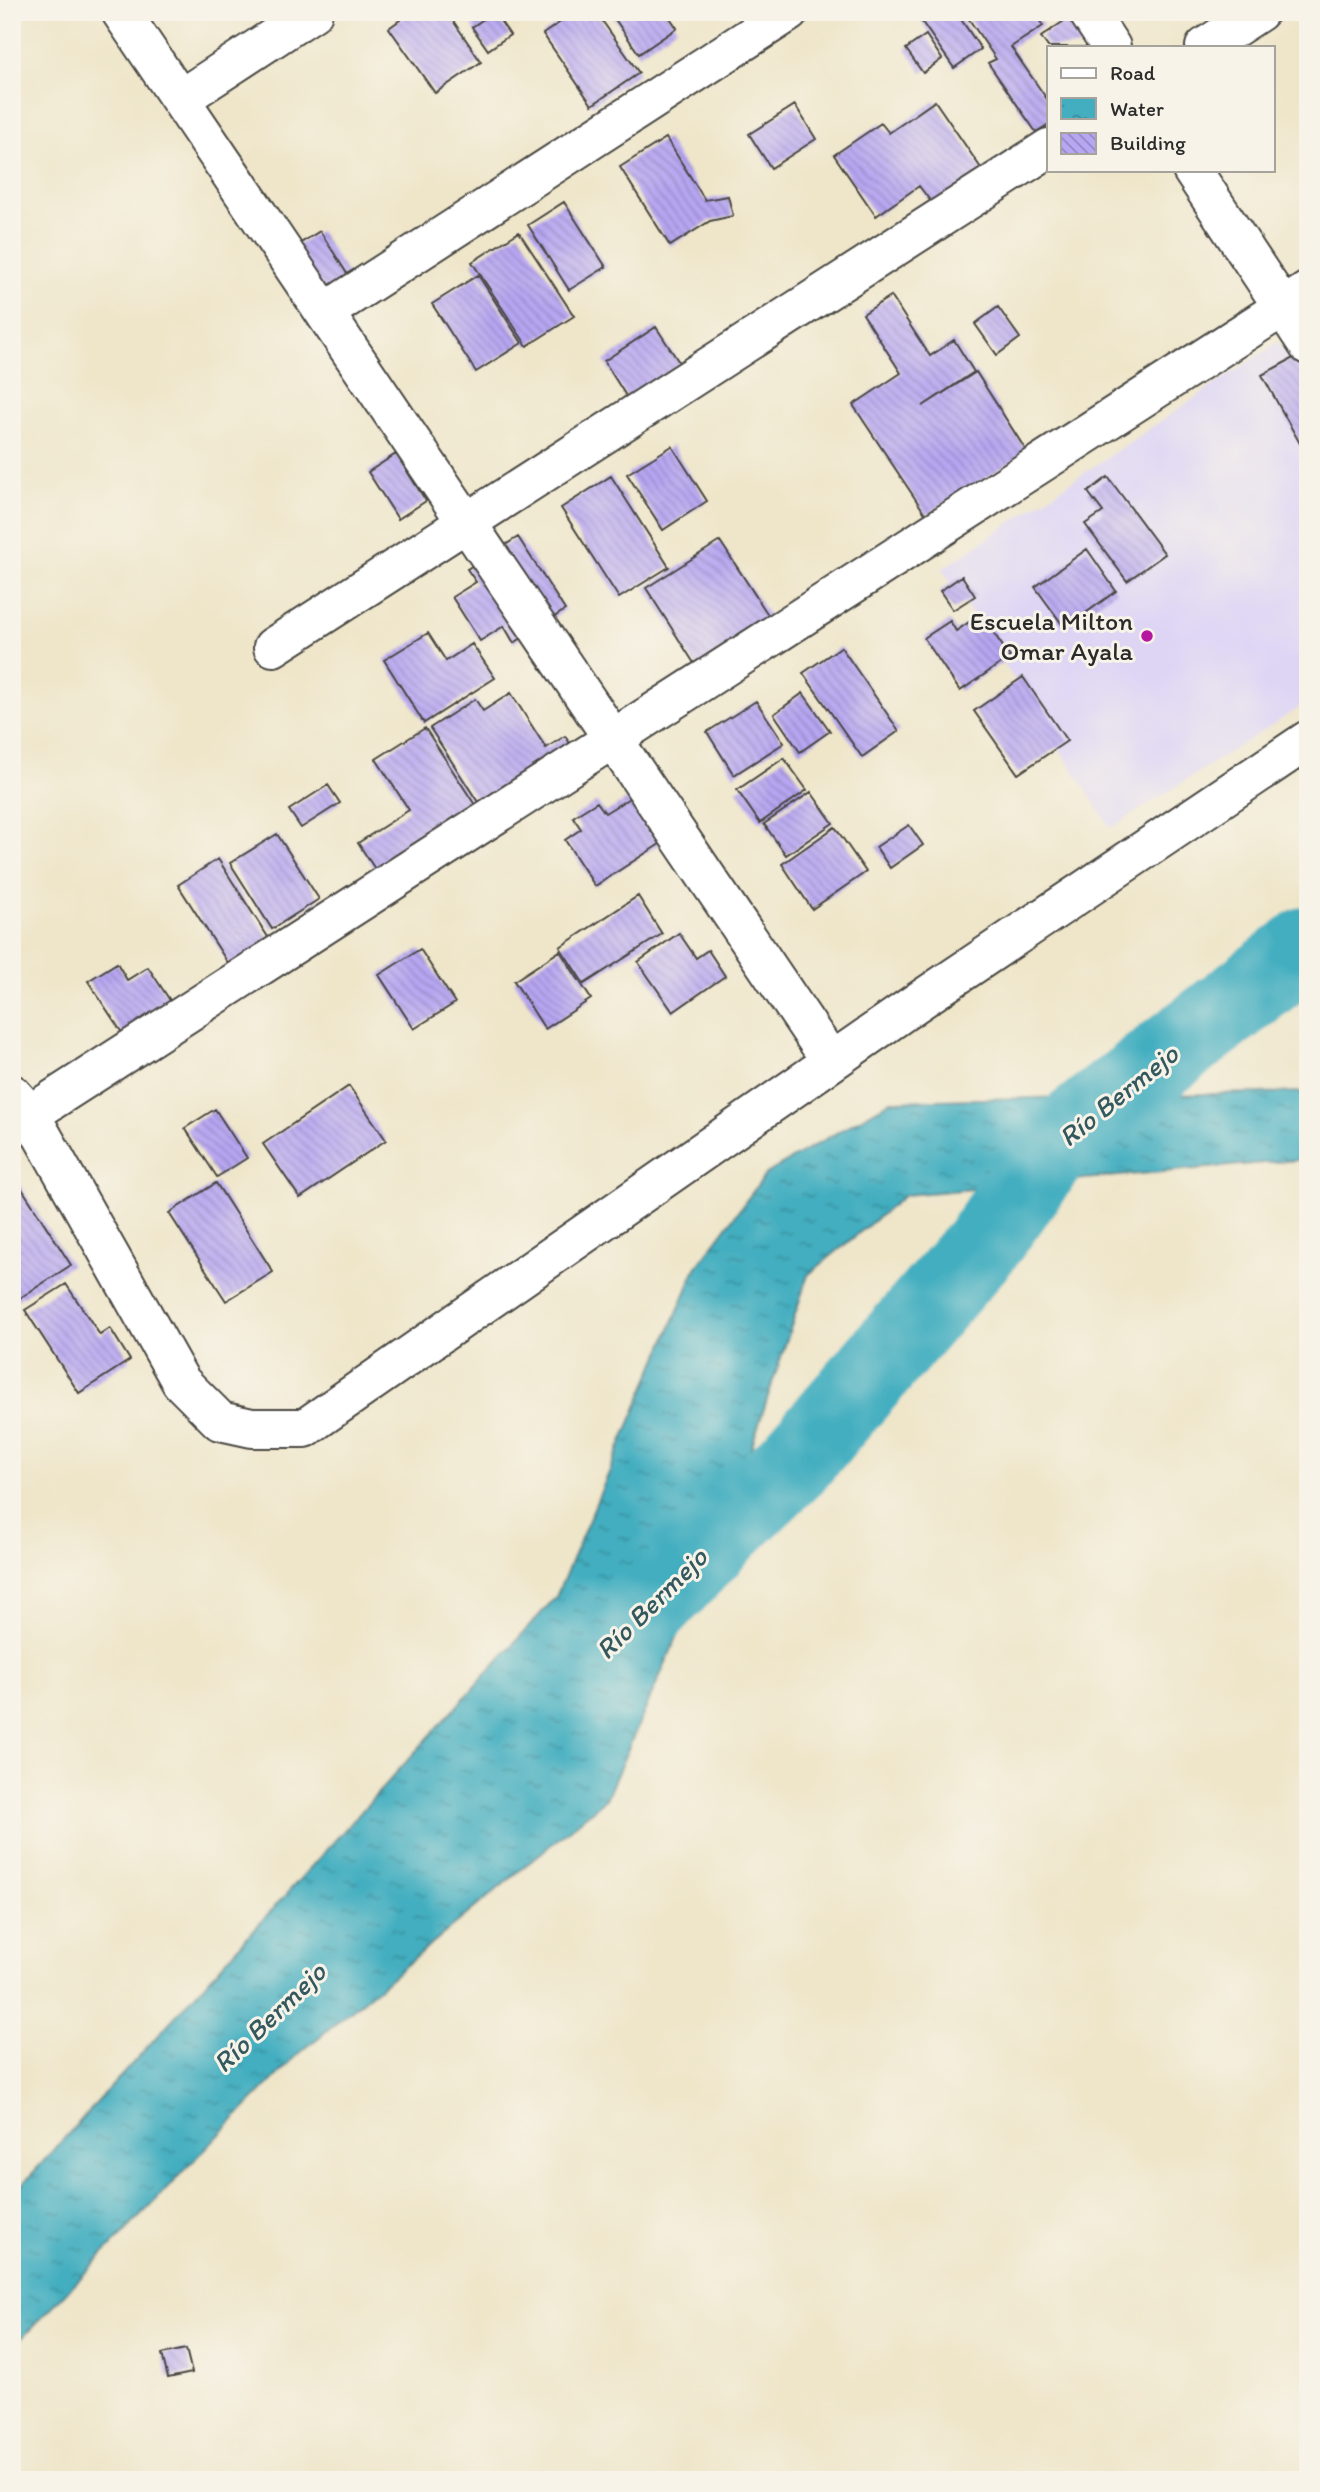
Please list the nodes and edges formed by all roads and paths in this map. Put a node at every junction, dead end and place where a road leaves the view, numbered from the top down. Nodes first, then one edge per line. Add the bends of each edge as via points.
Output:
1 (121, 12) edge
2 (313, 12) edge
3 (789, 12) edge
4 (1088, 12) edge
5 (1259, 12) edge
6 (1110, 46) edge
7 (1207, 46) edge
8 (180, 99) junction
9 (1047, 149) edge
10 (1194, 172) edge
11 (1295, 299) edge
12 (325, 312) junction
13 (1308, 345) edge
14 (273, 647) dead end
15 (1308, 740) edge
16 (831, 1062) junction
17 (18, 1112) edge

1 - 8 street
2 - 8 street
3 - 12 street
4 - 6 street
5 - 7 street
8 - 12 street
9 - 14 street
10 - 11 street
11 - 13 street
11 - 17 street
12 - 16 street
15 - 16 street
16 - 17 street via 305,1428 252,1428 220,1421 181,1382

